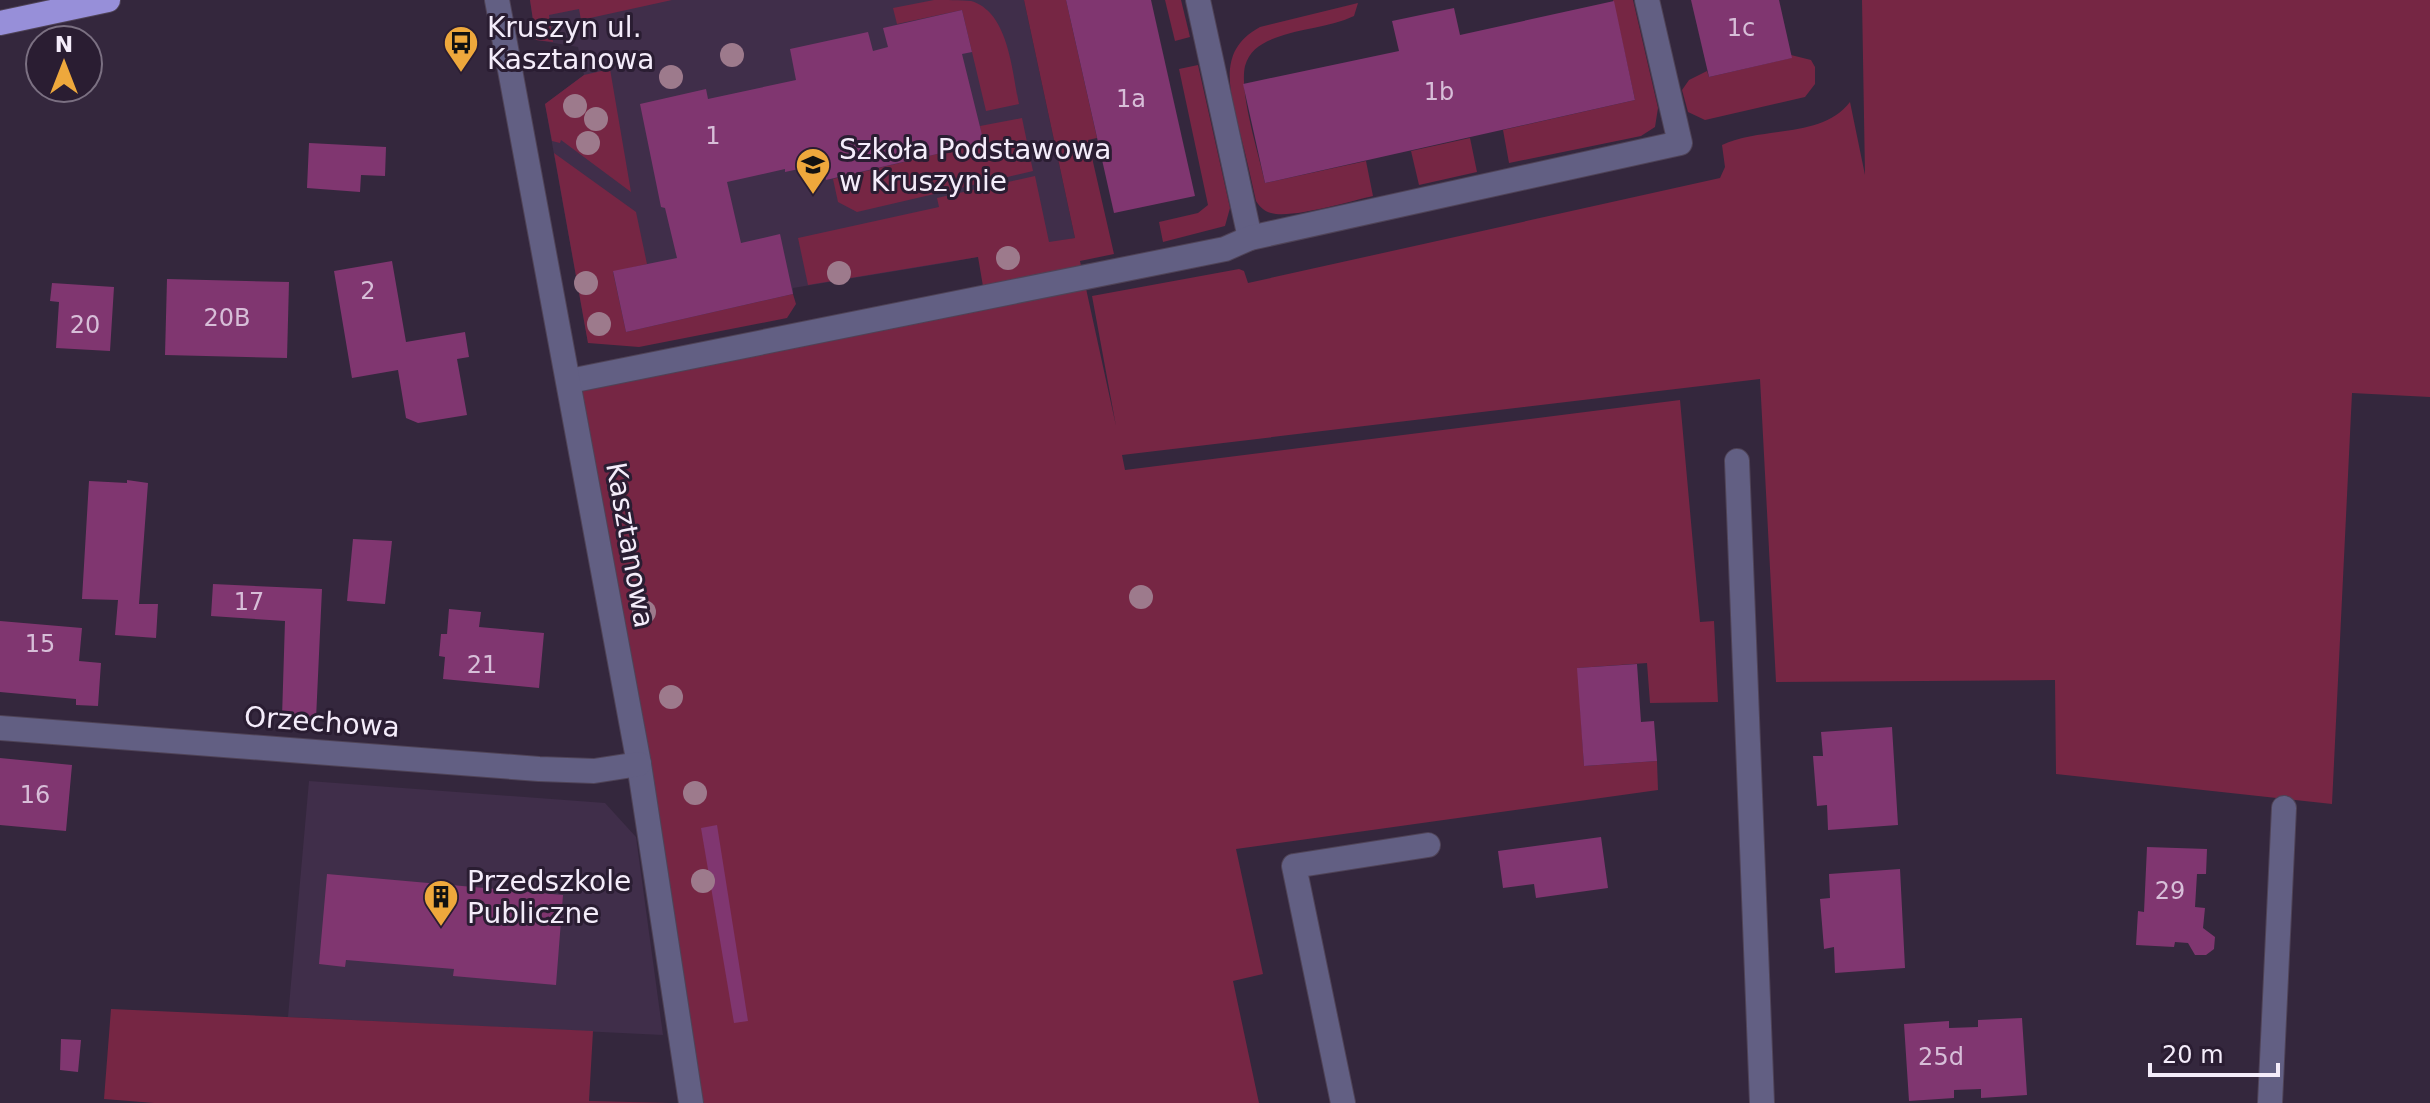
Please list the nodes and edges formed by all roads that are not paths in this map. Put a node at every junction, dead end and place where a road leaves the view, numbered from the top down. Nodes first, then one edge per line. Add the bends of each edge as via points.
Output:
1 (108, 0) edge
2 (497, 0) edge
3 (1198, 0) edge
4 (1647, 0) edge
5 (0, 23) edge
6 (1250, 238) junction
7 (570, 381) junction
8 (1737, 461) dead end
9 (0, 728) edge
10 (639, 764) junction
11 (2284, 808) dead end
12 (1428, 845) dead end
13 (691, 1103) edge
14 (1343, 1103) edge
15 (1762, 1103) edge
16 (2270, 1103) edge

1 - 5 main road
2 - 7 street, Kasztanowa
3 - 6 street
4 - 6 street via 1680,143
6 - 7 street via 1225,249
7 - 10 street, Kasztanowa
8 - 15 street
9 - 10 street, Orzechowa via 539,769 594,771
10 - 13 street, Kasztanowa
11 - 16 street
12 - 14 street via 1294,866

